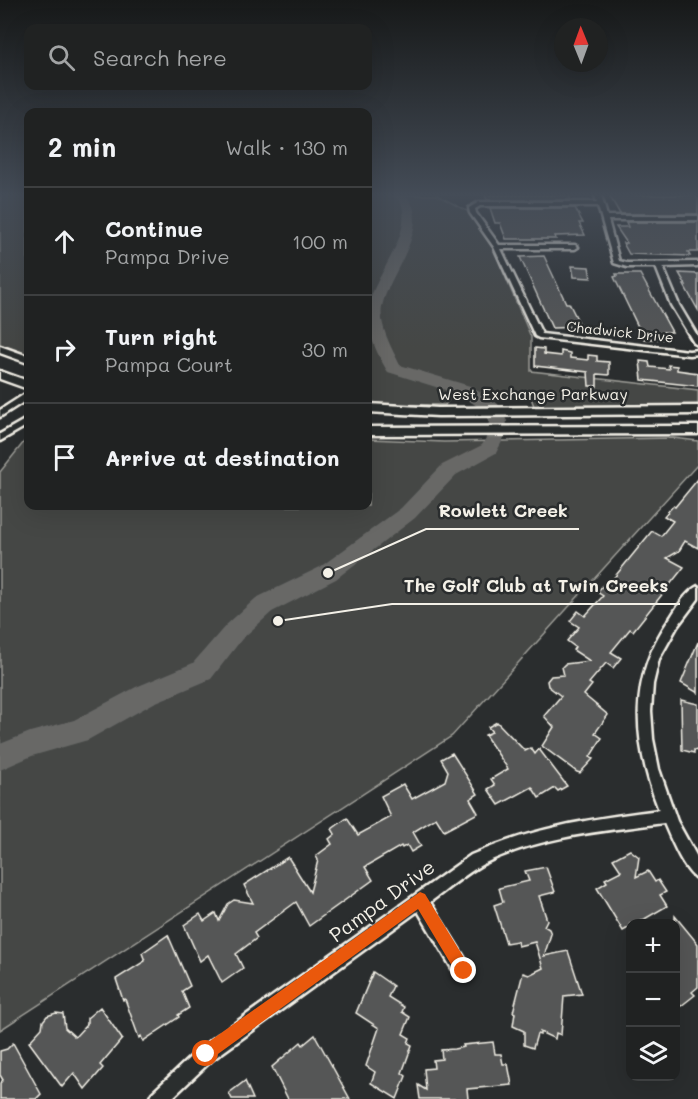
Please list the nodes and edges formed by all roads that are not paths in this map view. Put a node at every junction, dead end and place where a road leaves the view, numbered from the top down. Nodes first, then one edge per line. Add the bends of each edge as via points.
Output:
1 (611, 246) edge
2 (497, 247) joint
3 (575, 247) dead end
4 (698, 264) edge
5 (659, 265) junction
6 (698, 343) edge
7 (0, 349) edge
8 (698, 352) edge
9 (24, 358) edge
10 (0, 375) edge
11 (24, 384) edge
12 (24, 398) edge
13 (372, 408) edge
14 (698, 410) edge
15 (0, 414) edge
16 (24, 423) edge
17 (698, 430) edge
18 (372, 431) edge
19 (0, 438) edge
20 (698, 591) edge
21 (668, 816) junction
22 (698, 872) edge
23 (420, 899) junction
24 (464, 971) dead end
25 (158, 1099) edge

1 - 5 street via 614,261 619,264
2 - 3 street
2 - 8 street, Chadwick Drive via 538,336
4 - 5 street
5 - 6 street via 675,305
7 - 9 main road
10 - 11 main road
12 - 15 street
13 - 14 main road, West Exchange Parkway via 438,412
16 - 19 street
17 - 18 main road
20 - 21 street via 678,613 653,659 645,688 645,724
21 - 22 street
21 - 23 street, Pampa Drive via 559,831 504,846 476,860
23 - 24 street
23 - 25 street, Pampa Drive via 206,1054

